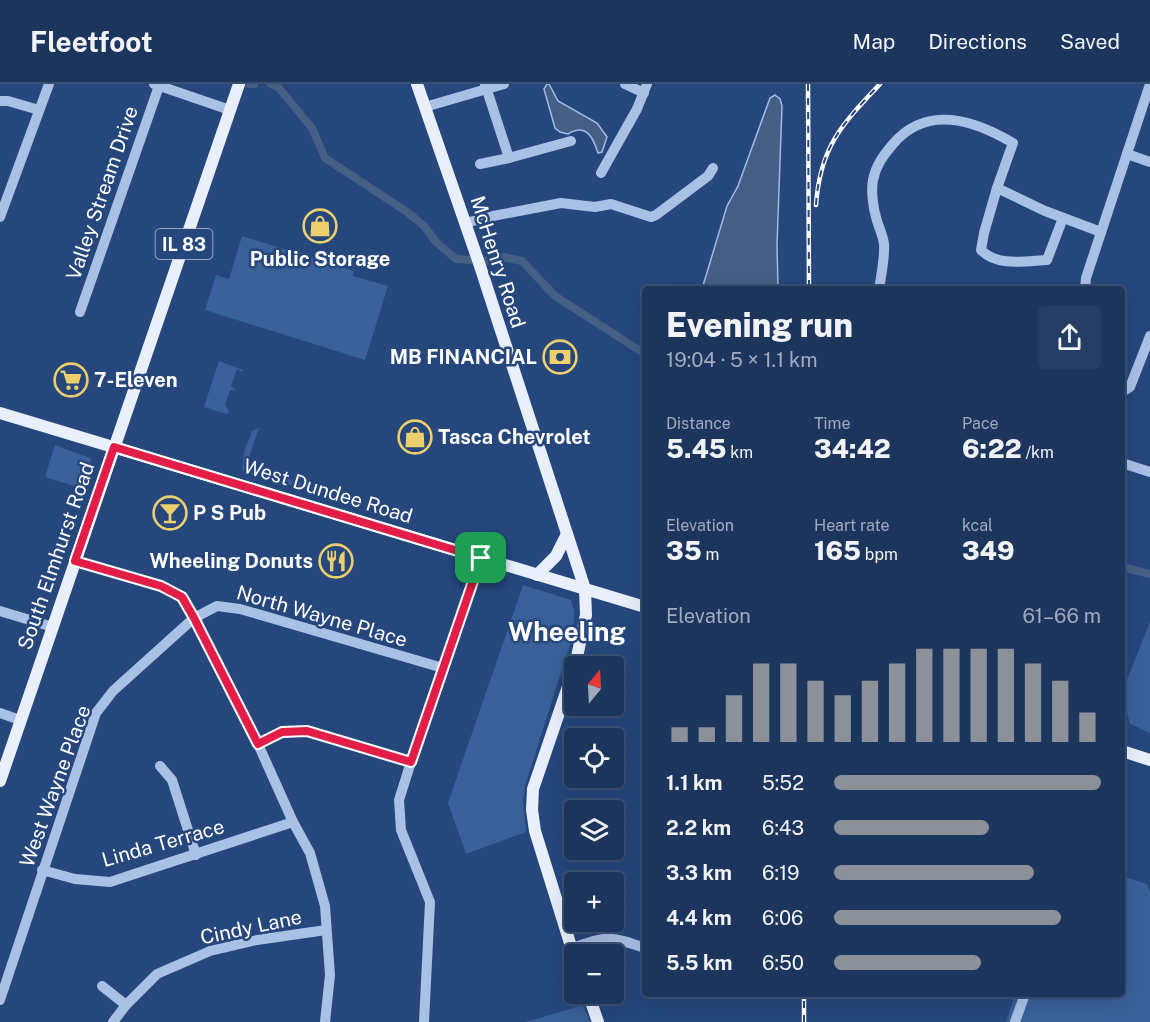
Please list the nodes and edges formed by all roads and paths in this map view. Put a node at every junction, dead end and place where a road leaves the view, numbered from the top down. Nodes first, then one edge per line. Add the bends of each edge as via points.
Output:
1 (49, 84) edge
2 (239, 84) edge
3 (417, 84) edge
4 (504, 84) edge
5 (625, 84) edge
6 (1150, 84) edge
7 (156, 85) edge
8 (486, 87) edge
9 (645, 88) edge
10 (0, 101) edge
11 (232, 104) junction
12 (425, 107) junction
13 (39, 110) junction
14 (571, 141) dead end
15 (1126, 154) junction
16 (508, 158) junction
17 (1150, 162) edge
18 (480, 164) dead end
19 (713, 168) dead end
20 (601, 173) dead end
21 (997, 188) junction
22 (595, 207) junction
23 (1, 212) edge
24 (609, 213) dead end
25 (1063, 218) junction
26 (465, 223) junction
27 (1101, 232) junction
28 (879, 286) edge
29 (1086, 286) edge
30 (80, 312) dead end
31 (1150, 336) edge
32 (1125, 390) edge
33 (0, 413) edge
34 (114, 447) junction
35 (1125, 464) edge
36 (1150, 472) edge
37 (567, 534) junction
38 (481, 558) junction
39 (75, 561) junction
40 (537, 575) junction
41 (585, 589) junction
42 (642, 606) edge
43 (0, 611) edge
44 (194, 618) junction
45 (52, 627) junction
46 (577, 656) edge
47 (443, 668) junction
48 (564, 699) edge
49 (0, 713) edge
50 (21, 720) junction
51 (258, 744) junction
52 (1125, 754) edge
53 (1150, 759) edge
54 (411, 762) junction
55 (160, 766) dead end
56 (0, 781) edge
57 (293, 822) junction
58 (196, 855) junction
59 (42, 870) junction
60 (326, 930) junction
61 (570, 944) edge
62 (589, 944) edge
63 (642, 947) edge
64 (102, 986) dead end
65 (1023, 997) edge
66 (0, 1000) edge
67 (592, 1004) edge
68 (126, 1005) junction
69 (113, 1022) edge
70 (325, 1022) edge
71 (424, 1022) edge
72 (598, 1022) edge
73 (1016, 1022) edge

1 - 13 street
2 - 11 main road, IL 83
3 - 12 main road, McHenry Road
4 - 8 street
5 - 9 street
6 - 15 street
7 - 11 street, Valley Stream Drive
7 - 30 street, Valley Stream Drive
8 - 12 street
8 - 16 street
9 - 20 street
10 - 13 street
11 - 34 main road, IL 83
12 - 26 main road, McHenry Road
13 - 23 street
14 - 16 street
15 - 17 street
15 - 27 street
16 - 18 street
19 - 22 street via 656,215 611,204
21 - 25 street
21 - 25 street via 981,250 987,257 998,261 1047,260
21 - 28 street via 1013,143 994,132 942,119 922,122 901,135 879,161 873,182 875,215 884,243
22 - 24 street
22 - 26 street via 561,203
25 - 27 street
26 - 37 main road, McHenry Road
27 - 29 street
31 - 32 street via 1130,387
33 - 34 main road, West Dundee Road
34 - 38 main road, West Dundee Road
34 - 39 main road, South Elmhurst Road / IL 83
35 - 36 street
37 - 40 main road via 556,556
37 - 41 main road, McHenry Road
38 - 40 main road, West Dundee Road
38 - 47 street
39 - 44 street via 161,586 182,597
39 - 45 main road, South Elmhurst Road / IL 83
40 - 41 main road, West Dundee Road
41 - 42 main road, West Dundee Road
41 - 46 main road, McHenry Road via 586,615
43 - 45 street
44 - 47 street, North Wayne Place via 217,606 240,609
44 - 51 street
44 - 59 street, West Wayne Place via 113,691 96,713
45 - 50 main road, South Elmhurst Road / IL 83
47 - 54 street
48 - 61 main road, McHenry Road via 533,789 532,810
49 - 50 street
50 - 56 main road, South Elmhurst Road / IL 83
51 - 54 street via 282,732 307,731
51 - 57 street
52 - 53 main road
54 - 71 street via 399,800 401,830 430,902
55 - 58 street via 172,780
57 - 58 street, Linda Terrace
57 - 60 street via 310,853 325,906
58 - 59 street, Linda Terrace via 110,882 75,879
59 - 66 street, West Wayne Place
60 - 68 street, Cindy Lane via 210,951 157,974
60 - 70 street via 330,975
62 - 63 street via 612,937
64 - 68 street
65 - 73 street
67 - 72 main road
68 - 69 street, Cindy Lane

